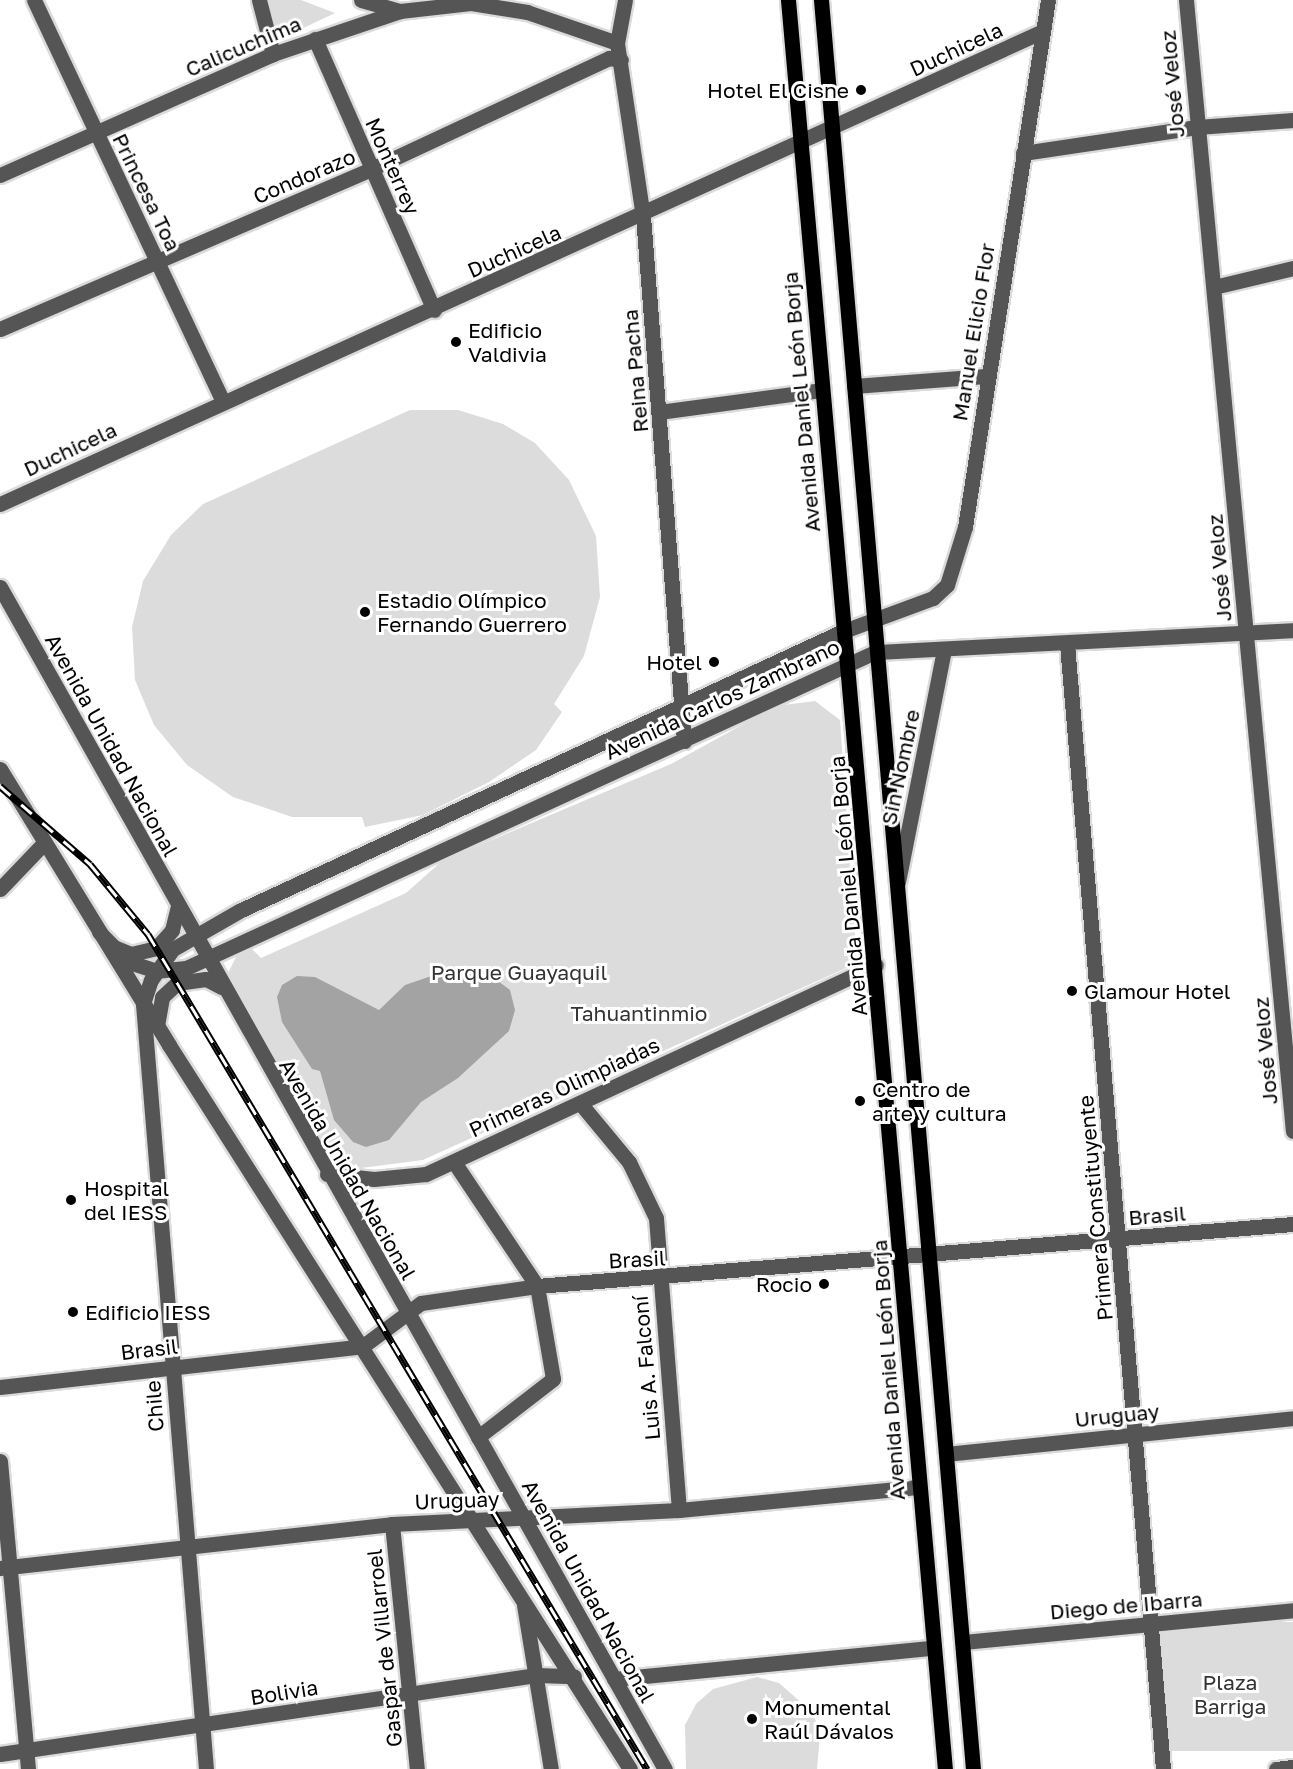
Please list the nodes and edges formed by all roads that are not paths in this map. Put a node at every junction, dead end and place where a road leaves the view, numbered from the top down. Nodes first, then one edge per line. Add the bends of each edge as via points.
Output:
1 (34, 0) edge
2 (259, 0) edge
3 (361, 0) edge
4 (625, 0) edge
5 (788, 0) edge
6 (821, 0) edge
7 (1048, 0) edge
8 (1186, 0) edge
9 (402, 5) edge
10 (1043, 31) junction
11 (315, 39) junction
12 (617, 43) junction
13 (273, 54) junction
14 (621, 60) junction
15 (1293, 120) edge
16 (1197, 127) junction
17 (832, 131) junction
18 (95, 133) junction
19 (802, 145) junction
20 (1023, 153) junction
21 (372, 169) junction
22 (0, 175) edge
23 (643, 216) junction
24 (158, 262) junction
25 (1293, 268) edge
26 (1214, 287) junction
27 (434, 310) junction
28 (0, 328) edge
29 (986, 376) junction
30 (854, 386) junction
31 (821, 390) junction
32 (223, 401) junction
33 (659, 412) junction
34 (0, 504) edge
35 (0, 587) edge
36 (871, 620) junction
37 (1293, 630) edge
38 (841, 632) junction
39 (1246, 633) junction
40 (1067, 644) junction
41 (944, 650) junction
42 (875, 651) junction
43 (846, 665) junction
44 (682, 708) junction
45 (684, 741) junction
46 (0, 769) edge
47 (44, 843) junction
48 (0, 889) edge
49 (896, 893) junction
50 (178, 906) junction
51 (99, 932) junction
52 (193, 934) junction
53 (206, 961) junction
54 (876, 965) junction
55 (156, 971) junction
56 (1287, 980) edge
57 (221, 987) junction
58 (143, 1004) junction
59 (157, 1026) junction
60 (580, 1102) junction
61 (1293, 1131) edge
62 (454, 1162) junction
63 (327, 1174) junction
64 (1293, 1224) edge
65 (1119, 1240) junction
66 (927, 1255) junction
67 (901, 1257) junction
68 (660, 1280) junction
69 (537, 1286) junction
70 (406, 1313) junction
71 (363, 1346) junction
72 (172, 1367) junction
73 (0, 1387) edge
74 (1293, 1418) edge
75 (1136, 1435) junction
76 (478, 1437) junction
77 (946, 1454) junction
78 (0, 1461) edge
79 (918, 1487) junction
80 (680, 1510) junction
81 (474, 1520) junction
82 (527, 1520) junction
83 (392, 1524) junction
84 (186, 1547) junction
85 (4, 1567) edge
86 (523, 1599) junction
87 (1293, 1610) edge
88 (1152, 1624) junction
89 (963, 1642) junction
90 (932, 1648) junction
91 (536, 1675) junction
92 (574, 1676) junction
93 (614, 1680) junction
94 (410, 1693) junction
95 (204, 1726) junction
96 (26, 1750) junction
97 (0, 1754) edge
98 (1293, 1767) edge
99 (28, 1769) edge
100 (206, 1769) edge
101 (417, 1769) edge
102 (551, 1769) edge
103 (630, 1769) edge
104 (665, 1769) edge
105 (945, 1769) edge
106 (973, 1769) edge
107 (1163, 1769) edge
108 (1276, 1769) edge

1 - 18 street, Princesa Toa
2 - 13 street
3 - 9 street
4 - 12 street, Reina Pacha
5 - 19 main road, Avenida Daniel León Borja
6 - 17 main road
7 - 10 street, Manuel Elicio Flor
8 - 16 street, José Veloz
9 - 11 street, Calicuchima
9 - 12 street, Calicuchima via 471,3 527,12
10 - 17 street, Duchicela
10 - 20 street, Manuel Elicio Flor
11 - 13 street, Calicuchima
11 - 21 street, Monterrey
12 - 14 street, Reina Pacha
13 - 18 street, Calicuchima
14 - 21 street, Condorazo via 609,58
14 - 23 street, Reina Pacha
15 - 16 street
16 - 20 street
16 - 26 street, José Veloz
17 - 19 street, Duchicela
17 - 30 main road
18 - 22 street, Calicuchima
18 - 24 street, Princesa Toa
19 - 23 street, Duchicela
19 - 31 main road, Avenida Daniel León Borja
20 - 29 street, Manuel Elicio Flor
21 - 24 street, Condorazo
21 - 27 street, Monterrey
23 - 27 street, Duchicela
23 - 33 street, Reina Pacha
24 - 28 street, Condorazo
24 - 32 street, Princesa Toa
25 - 26 street
26 - 39 street, José Veloz
27 - 32 street, Duchicela
29 - 30 street
29 - 36 street, Manuel Elicio Flor via 956,566 933,598
30 - 36 main road
31 - 33 street
31 - 38 main road, Avenida Daniel León Borja
32 - 34 street, Duchicela
33 - 44 street, Reina Pacha
35 - 50 street, Avenida Unidad Nacional
36 - 38 street, Avenida Carlos Zambrano
36 - 42 main road
37 - 39 street, Avenida Carlos Zambrano
38 - 43 main road, Avenida Daniel León Borja
38 - 44 street, Avenida Carlos Zambrano
39 - 40 street, Avenida Carlos Zambrano
39 - 56 street, José Veloz
40 - 41 street, Avenida Carlos Zambrano
40 - 65 street, Primera Constituyente
41 - 42 street, Avenida Carlos Zambrano
41 - 49 street, Sin Nombre
42 - 43 street, Avenida Carlos Zambrano
42 - 49 main road
43 - 45 street, Avenida Carlos Zambrano
43 - 54 main road, Avenida Daniel León Borja
44 - 45 street, Reina Pacha
44 - 52 street, Avenida Carlos Zambrano
45 - 53 street, Avenida Carlos Zambrano
46 - 47 street
47 - 48 street
47 - 51 street
49 - 66 main road
50 - 51 street via 172,930 147,953 115,947
50 - 52 street, Avenida Unidad Nacional
51 - 55 street via 129,962
51 - 58 street
52 - 53 street, Avenida Unidad Nacional
52 - 55 street
53 - 55 street, Avenida Carlos Zambrano
53 - 57 street, Avenida Unidad Nacional
54 - 60 street, Primeras Olimpiadas
54 - 67 main road, Avenida Daniel León Borja
55 - 58 street
56 - 61 street, José Veloz
57 - 59 street via 206,979 177,984 162,997
57 - 63 street, Avenida Unidad Nacional
58 - 59 street
58 - 72 street, Chile
59 - 71 street
60 - 62 street, Primeras Olimpiadas
60 - 68 street, Luis A. Falconí via 646,1190 656,1218
62 - 63 street, Primeras Olimpiadas via 426,1174 374,1179
62 - 69 street
63 - 70 street, Avenida Unidad Nacional
64 - 65 street, Brasil
65 - 66 street, Brasil
65 - 75 street, Primera Constituyente
66 - 67 street, Brasil
66 - 77 main road
67 - 68 street, Brasil
67 - 79 main road, Avenida Daniel León Borja
68 - 69 street, Brasil
68 - 80 street, Luis A. Falconí
69 - 70 street, Brasil via 421,1302
69 - 76 street via 553,1379
70 - 71 street, Brasil
70 - 76 street, Avenida Unidad Nacional
71 - 72 street, Brasil
71 - 81 street
72 - 73 street, Brasil
72 - 84 street, Chile
74 - 75 street, Uruguay
75 - 77 street, Uruguay
75 - 88 street, Primera Constituyente
76 - 82 street, Avenida Unidad Nacional
77 - 89 main road
78 - 85 street
79 - 80 street, Uruguay
79 - 90 main road, Avenida Daniel León Borja
80 - 82 street, Uruguay
81 - 82 street, Uruguay
81 - 83 street, Uruguay
81 - 86 street
82 - 93 street, Avenida Unidad Nacional
83 - 84 street, Uruguay
83 - 94 street, Gaspar de Villarroel
84 - 85 street, Uruguay
84 - 95 street, Chile
85 - 96 street
86 - 91 street
86 - 92 street
87 - 88 street, Diego de Ibarra
88 - 89 street, Diego de Ibarra
88 - 107 street, Primera Constituyente
89 - 106 main road
90 - 93 street
90 - 105 main road, Avenida Daniel León Borja
91 - 92 street, Bolivia
91 - 94 street, Bolivia
91 - 102 street
92 - 103 street
93 - 104 street, Avenida Unidad Nacional
94 - 95 street, Bolivia
94 - 101 street, Gaspar de Villarroel
95 - 96 street, Bolivia
95 - 100 street, Chile
96 - 97 street, Bolivia
96 - 99 street
98 - 108 street

